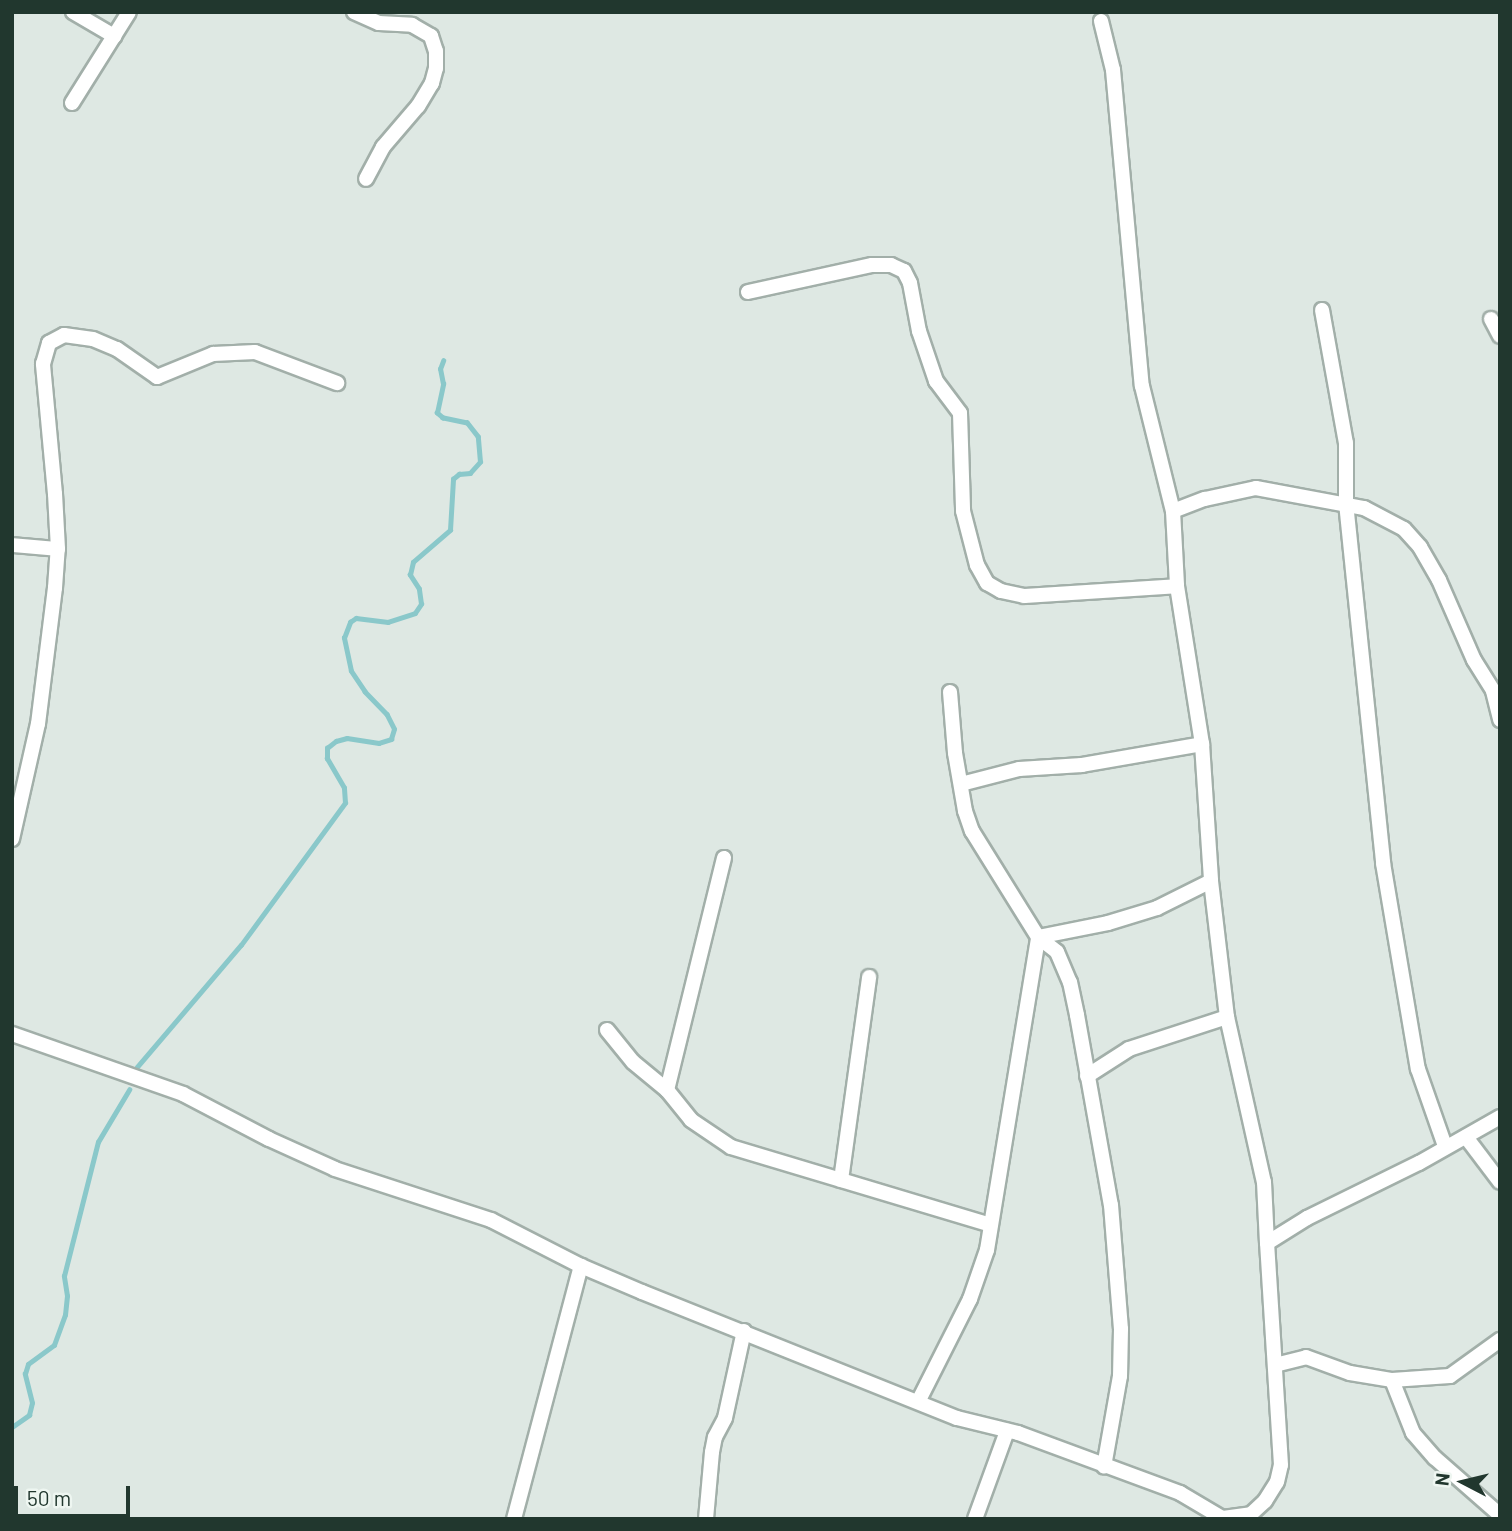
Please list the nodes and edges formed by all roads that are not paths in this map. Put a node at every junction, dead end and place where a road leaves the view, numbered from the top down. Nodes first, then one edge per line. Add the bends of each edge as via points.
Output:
1 (73, 12) edge
2 (129, 12) edge
3 (354, 12) edge
4 (1101, 21) dead end
5 (114, 36) junction
6 (72, 103) dead end
7 (366, 179) dead end
8 (748, 292) dead end
9 (1322, 310) dead end
10 (1491, 319) dead end
11 (1500, 336) edge
12 (337, 383) dead end
13 (1346, 503) junction
14 (1173, 511) junction
15 (12, 545) edge
16 (58, 548) junction
17 (1177, 586) junction
18 (1496, 690) edge
19 (950, 692) dead end
20 (1500, 720) edge
21 (1202, 744) junction
22 (961, 784) junction
23 (17, 791) edge
24 (12, 839) edge
25 (724, 858) dead end
26 (1211, 881) junction
27 (1038, 937) junction
28 (869, 977) dead end
29 (1227, 1017) junction
30 (607, 1030) dead end
31 (12, 1034) edge
32 (1087, 1076) junction
33 (667, 1090) junction
34 (1500, 1117) edge
35 (1466, 1137) junction
36 (1445, 1146) junction
37 (841, 1180) junction
38 (1500, 1182) edge
39 (991, 1225) junction
40 (1268, 1243) junction
41 (581, 1266) junction
42 (744, 1332) junction
43 (1500, 1340) edge
44 (1275, 1365) junction
45 (1392, 1380) junction
46 (919, 1400) junction
47 (1007, 1431) junction
48 (1104, 1467) junction
49 (1500, 1515) edge
50 (1223, 1518) edge
51 (514, 1519) edge
52 (706, 1519) edge
53 (975, 1519) edge

1 - 5 street
2 - 5 street
3 - 7 street via 379,23 412,25 430,36 436,51 432,83 383,148
4 - 14 street via 1114,69 1142,386
5 - 6 street
8 - 17 street via 872,265 891,265 904,271 936,381 960,413 963,511 976,565 987,583 1001,592 1024,596
9 - 13 street via 1346,443
10 - 11 street
12 - 16 street via 255,352 213,355 157,377 117,349 93,339 74,335 54,339 43,365
13 - 14 street via 1256,488
13 - 18 street via 1384,517 1404,529 1420,547 1474,660
13 - 36 street via 1383,863 1418,1069
14 - 17 street
15 - 16 street
16 - 23 street via 38,724
17 - 21 street
18 - 20 street
19 - 22 street
21 - 22 street via 1082,765 1019,769
21 - 26 street
22 - 27 street via 972,831
23 - 24 street
25 - 33 street
26 - 27 street via 1157,908
26 - 29 street
27 - 32 street via 1057,952 1070,982
27 - 39 street
28 - 37 street
29 - 32 street via 1129,1049
29 - 40 street via 1264,1182
30 - 33 street via 633,1062
31 - 41 street via 183,1094 335,1169 491,1220
32 - 48 street via 1111,1205 1121,1329 1120,1376
33 - 37 street via 691,1120 731,1147
34 - 35 street
35 - 36 street
35 - 38 street
36 - 40 street
37 - 39 street
39 - 46 street via 970,1299
40 - 44 street
41 - 42 street
41 - 51 street
42 - 46 street
42 - 52 street via 729,1406 712,1452
43 - 45 street via 1450,1376
44 - 45 street via 1306,1357 1350,1373
44 - 50 street via 1281,1436 1278,1482 1251,1514
45 - 49 street via 1413,1433
46 - 47 street via 957,1418
47 - 48 street
47 - 53 street
48 - 50 street via 1180,1493

